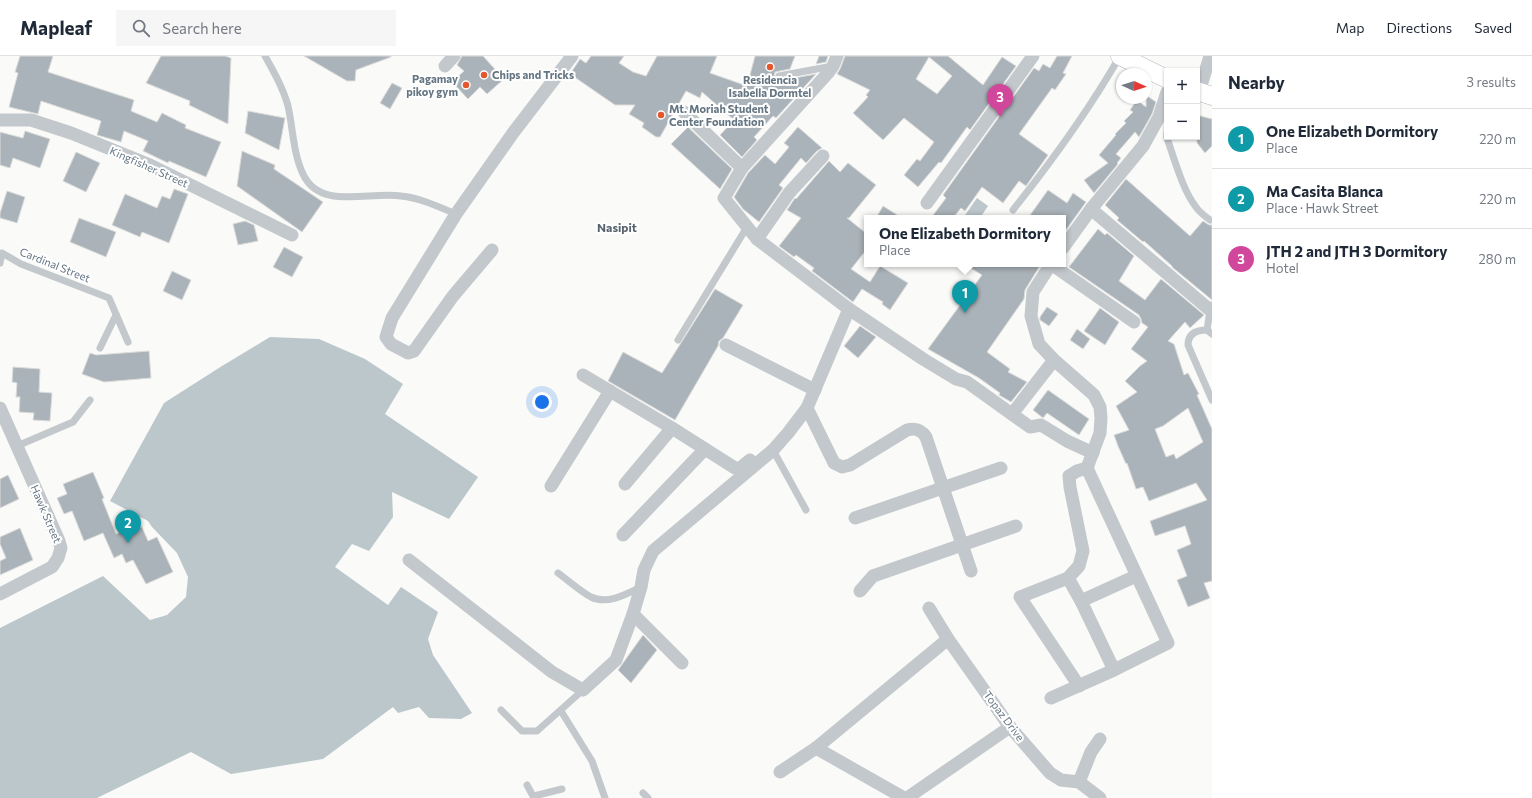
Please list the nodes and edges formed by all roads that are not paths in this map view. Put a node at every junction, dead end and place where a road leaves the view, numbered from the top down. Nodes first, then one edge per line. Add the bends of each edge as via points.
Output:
1 (265, 56) edge
2 (454, 56) edge
3 (572, 56) edge
4 (1033, 56) edge
5 (1120, 56) edge
6 (1210, 56) edge
7 (835, 61) edge
8 (445, 66) dead end
9 (779, 76) dead end
10 (1164, 78) edge
11 (1203, 93) edge
12 (1164, 101) edge
13 (684, 112) dead end
14 (0, 120) edge
15 (1168, 140) edge
16 (823, 156) dead end
17 (742, 168) junction
18 (927, 203) dead end
19 (1091, 209) junction
20 (1013, 210) dead end
21 (456, 214) junction
22 (1210, 220) dead end
23 (747, 227) junction
24 (292, 235) dead end
25 (758, 239) junction
26 (1066, 244) edge
27 (492, 250) dead end
28 (0, 263) edge
29 (1049, 267) edge
30 (1055, 267) edge
31 (849, 308) junction
32 (1211, 309) edge
33 (116, 315) junction
34 (1134, 322) dead end
35 (1209, 332) edge
36 (678, 340) dead end
37 (128, 342) dead end
38 (726, 345) dead end
39 (100, 348) dead end
40 (1054, 360) junction
41 (583, 375) dead end
42 (815, 390) junction
43 (610, 391) junction
44 (90, 400) dead end
45 (1212, 400) edge
46 (0, 408) edge
47 (807, 408) junction
48 (1012, 414) junction
49 (672, 428) junction
50 (17, 446) junction
51 (777, 446) junction
52 (705, 449) junction
53 (1093, 453) junction
54 (1001, 468) dead end
55 (1087, 468) junction
56 (625, 484) dead end
57 (551, 486) dead end
58 (943, 488) junction
59 (806, 510) dead end
60 (855, 518) dead end
61 (1016, 526) dead end
62 (623, 535) dead end
63 (963, 545) junction
64 (409, 560) dead end
65 (971, 571) dead end
66 (558, 573) dead end
67 (1136, 576) junction
68 (1068, 578) junction
69 (641, 587) junction
70 (860, 591) dead end
71 (0, 594) edge
72 (1081, 601) junction
73 (929, 608) dead end
74 (633, 614) junction
75 (948, 639) junction
76 (682, 663) dead end
77 (1114, 670) junction
78 (1079, 686) junction
79 (583, 690) junction
80 (1051, 698) dead end
81 (501, 710) dead end
82 (561, 711) junction
83 (1010, 727) junction
84 (1100, 739) dead end
85 (816, 748) junction
86 (780, 772) dead end
87 (1079, 782) junction
88 (528, 786) dead end
89 (562, 789) dead end
90 (534, 797) edge
91 (605, 798) edge
92 (904, 798) edge
93 (908, 798) edge
94 (1100, 798) edge

1 - 21 lane via 284,92 303,175 315,190 344,198 380,195 424,200
2 - 8 street
3 - 21 street
4 - 18 street
5 - 10 main road
5 - 20 lane via 1046,169
6 - 11 street
7 - 9 lane
7 - 17 street
12 - 19 street via 1159,117 1143,146
13 - 17 street
14 - 24 street, Kingfisher Street via 31,120 71,133 150,165
15 - 22 lane via 1192,201
16 - 25 street via 813,173 790,193
17 - 23 street via 724,198
19 - 26 street
19 - 32 street
21 - 27 street via 392,318 386,336 391,344 408,353 414,351 453,296
23 - 25 street
23 - 36 lane
25 - 31 street
28 - 33 lane, Cardinal Street via 2,253 21,264 109,298
29 - 40 street via 1033,292 1031,316 1039,344
30 - 34 street
31 - 42 street
31 - 48 street via 923,359 956,379 967,382
32 - 35 lane
33 - 37 lane
33 - 39 lane
35 - 45 lane via 1200,330 1193,333 1188,339 1188,345
38 - 42 street
40 - 48 street
40 - 53 street via 1094,395 1100,407 1100,433
41 - 43 street
42 - 47 street
43 - 49 street
43 - 57 street
44 - 50 lane via 73,422
46 - 50 street, Hawk Street
47 - 51 street
47 - 58 street via 834,463 842,467 850,465 907,430 912,428 923,432
48 - 53 street via 1030,427 1041,425
49 - 52 street
49 - 56 street
50 - 71 street, Hawk Street via 61,548 52,566
51 - 52 street via 770,444 738,469
51 - 59 lane
51 - 69 street via 653,551 644,570
52 - 62 street
53 - 55 street
54 - 58 street
55 - 67 street
55 - 68 street via 1069,476 1083,551 1079,566
58 - 60 street
58 - 63 street
61 - 63 street
63 - 65 street
63 - 70 street via 874,576
64 - 79 street via 552,672
66 - 69 lane via 592,597 605,600
67 - 72 street
67 - 77 street via 1168,643
68 - 72 street
68 - 78 street via 1020,597
69 - 74 street
72 - 77 street
73 - 75 street, Topaz Drive
74 - 76 street
74 - 79 street via 616,660
75 - 83 street, Topaz Drive
75 - 85 street
77 - 78 street
78 - 80 street
79 - 82 lane
81 - 82 lane via 522,731 537,730
82 - 91 lane via 592,761
83 - 87 street, Topaz Drive via 1050,773 1061,780
83 - 93 street
84 - 87 street via 1091,752
85 - 86 street
85 - 92 street
87 - 94 street, Topaz Drive
88 - 90 lane
89 - 90 lane

